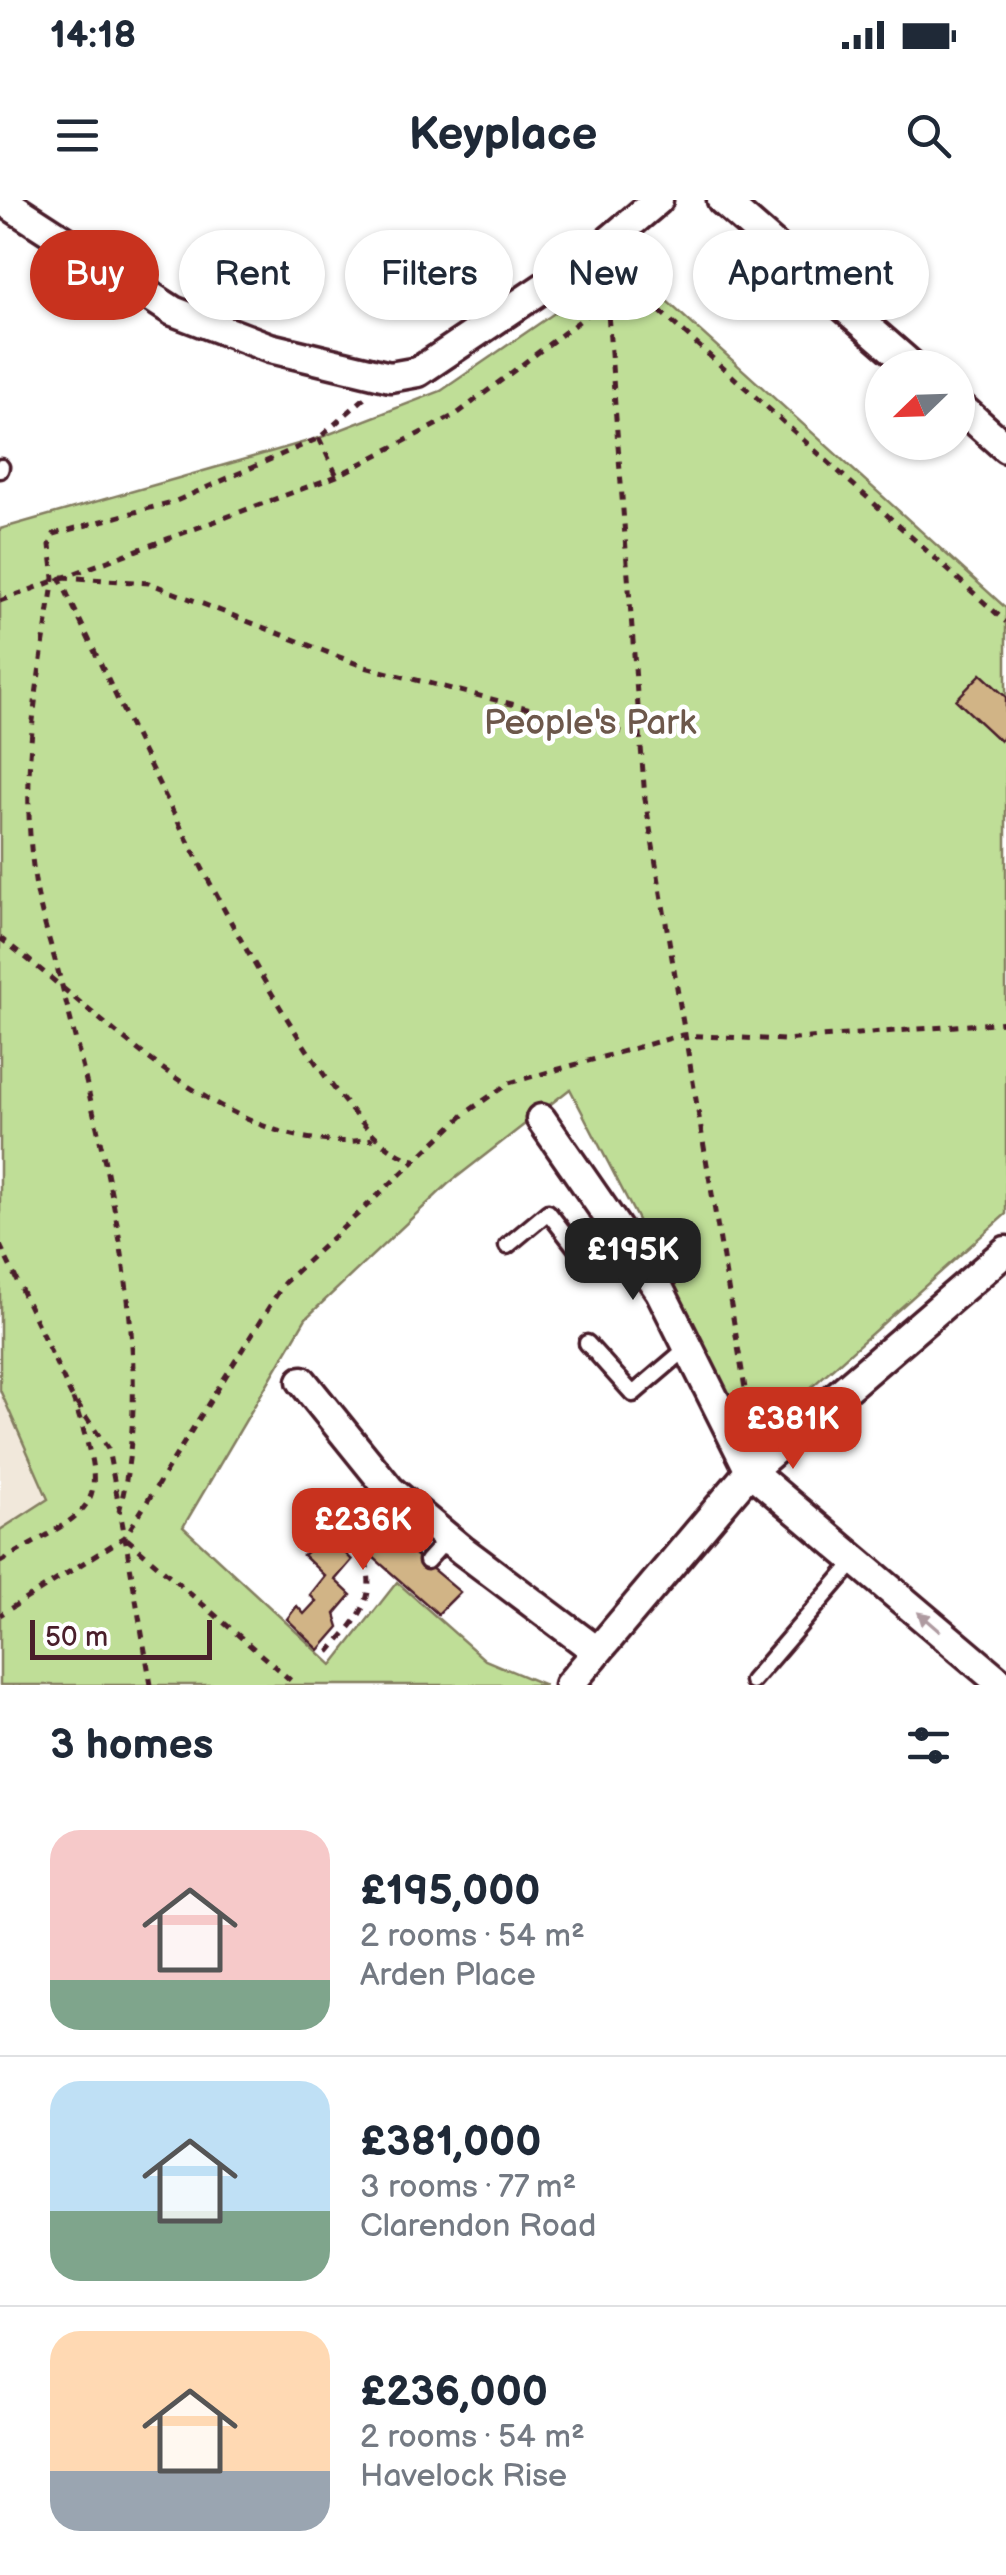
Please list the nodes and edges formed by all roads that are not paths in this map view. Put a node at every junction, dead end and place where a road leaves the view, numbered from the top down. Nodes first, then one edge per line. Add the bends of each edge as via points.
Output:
1 (2, 200) edge
2 (658, 200) edge
3 (722, 200) edge
4 (893, 350) edge
5 (975, 420) edge
6 (1006, 448) edge
7 (540, 1120) dead end
8 (616, 1228) junction
9 (507, 1246) dead end
10 (1006, 1251) edge
11 (587, 1343) dead end
12 (687, 1348) junction
13 (302, 1381) dead end
14 (750, 1471) junction
15 (447, 1538) junction
16 (856, 1560) junction
17 (427, 1561) dead end
18 (595, 1650) junction
19 (752, 1682) dead end
20 (569, 1685) edge
21 (1003, 1685) edge

1 - 2 street via 173,311 270,348 390,377 418,372 604,262
3 - 4 street
5 - 6 street
7 - 8 street
8 - 9 lane via 582,1256 548,1212
8 - 12 street via 660,1291
10 - 14 street
11 - 12 lane via 633,1394
12 - 14 street
13 - 15 street via 381,1499
14 - 16 street
14 - 18 street
15 - 17 lane
15 - 18 street via 482,1579
16 - 19 lane
21 -> 16 street
18 - 20 street

